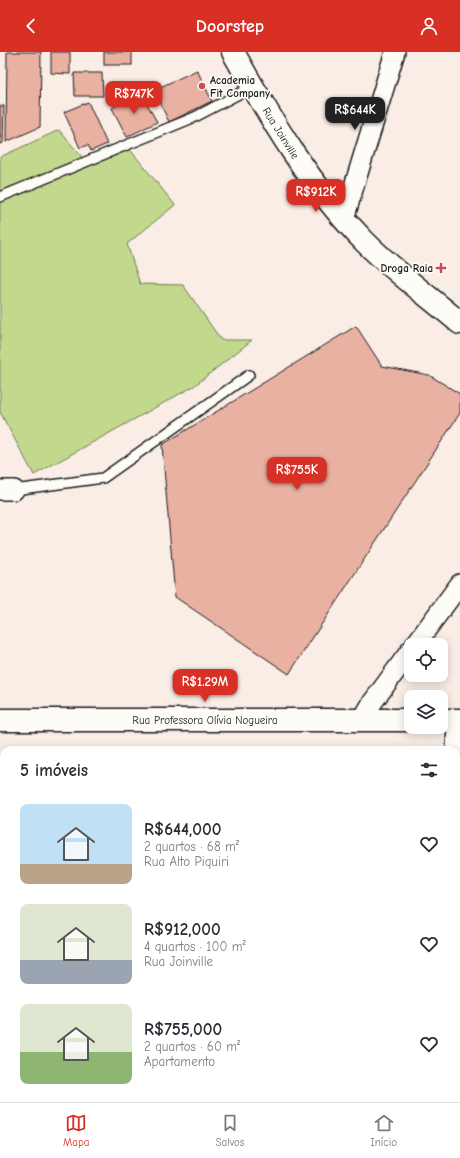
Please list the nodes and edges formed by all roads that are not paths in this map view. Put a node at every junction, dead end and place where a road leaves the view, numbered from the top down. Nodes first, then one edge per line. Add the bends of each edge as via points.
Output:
1 (233, 52) edge
2 (395, 52) edge
3 (252, 87) junction
4 (0, 197) edge
5 (344, 219) junction
6 (460, 323) edge
7 (249, 375) dead end
8 (7, 490) edge
9 (460, 584) edge
10 (420, 638) edge
11 (404, 660) edge
12 (0, 720) edge
13 (362, 720) junction
14 (404, 720) edge
15 (453, 720) edge
16 (456, 746) edge

1 - 3 street, Rua Joinville
2 - 5 street
3 - 4 lane via 195,117
3 - 5 street, Rua Joinville via 300,163
5 - 6 street, Rua Joinville via 392,266
7 - 8 lane via 103,478
9 - 10 street
11 - 13 street
12 - 13 street, Rua Professora Olívia Nogueira
13 - 14 street, Rua Professora Olívia Nogueira
15 - 16 street

